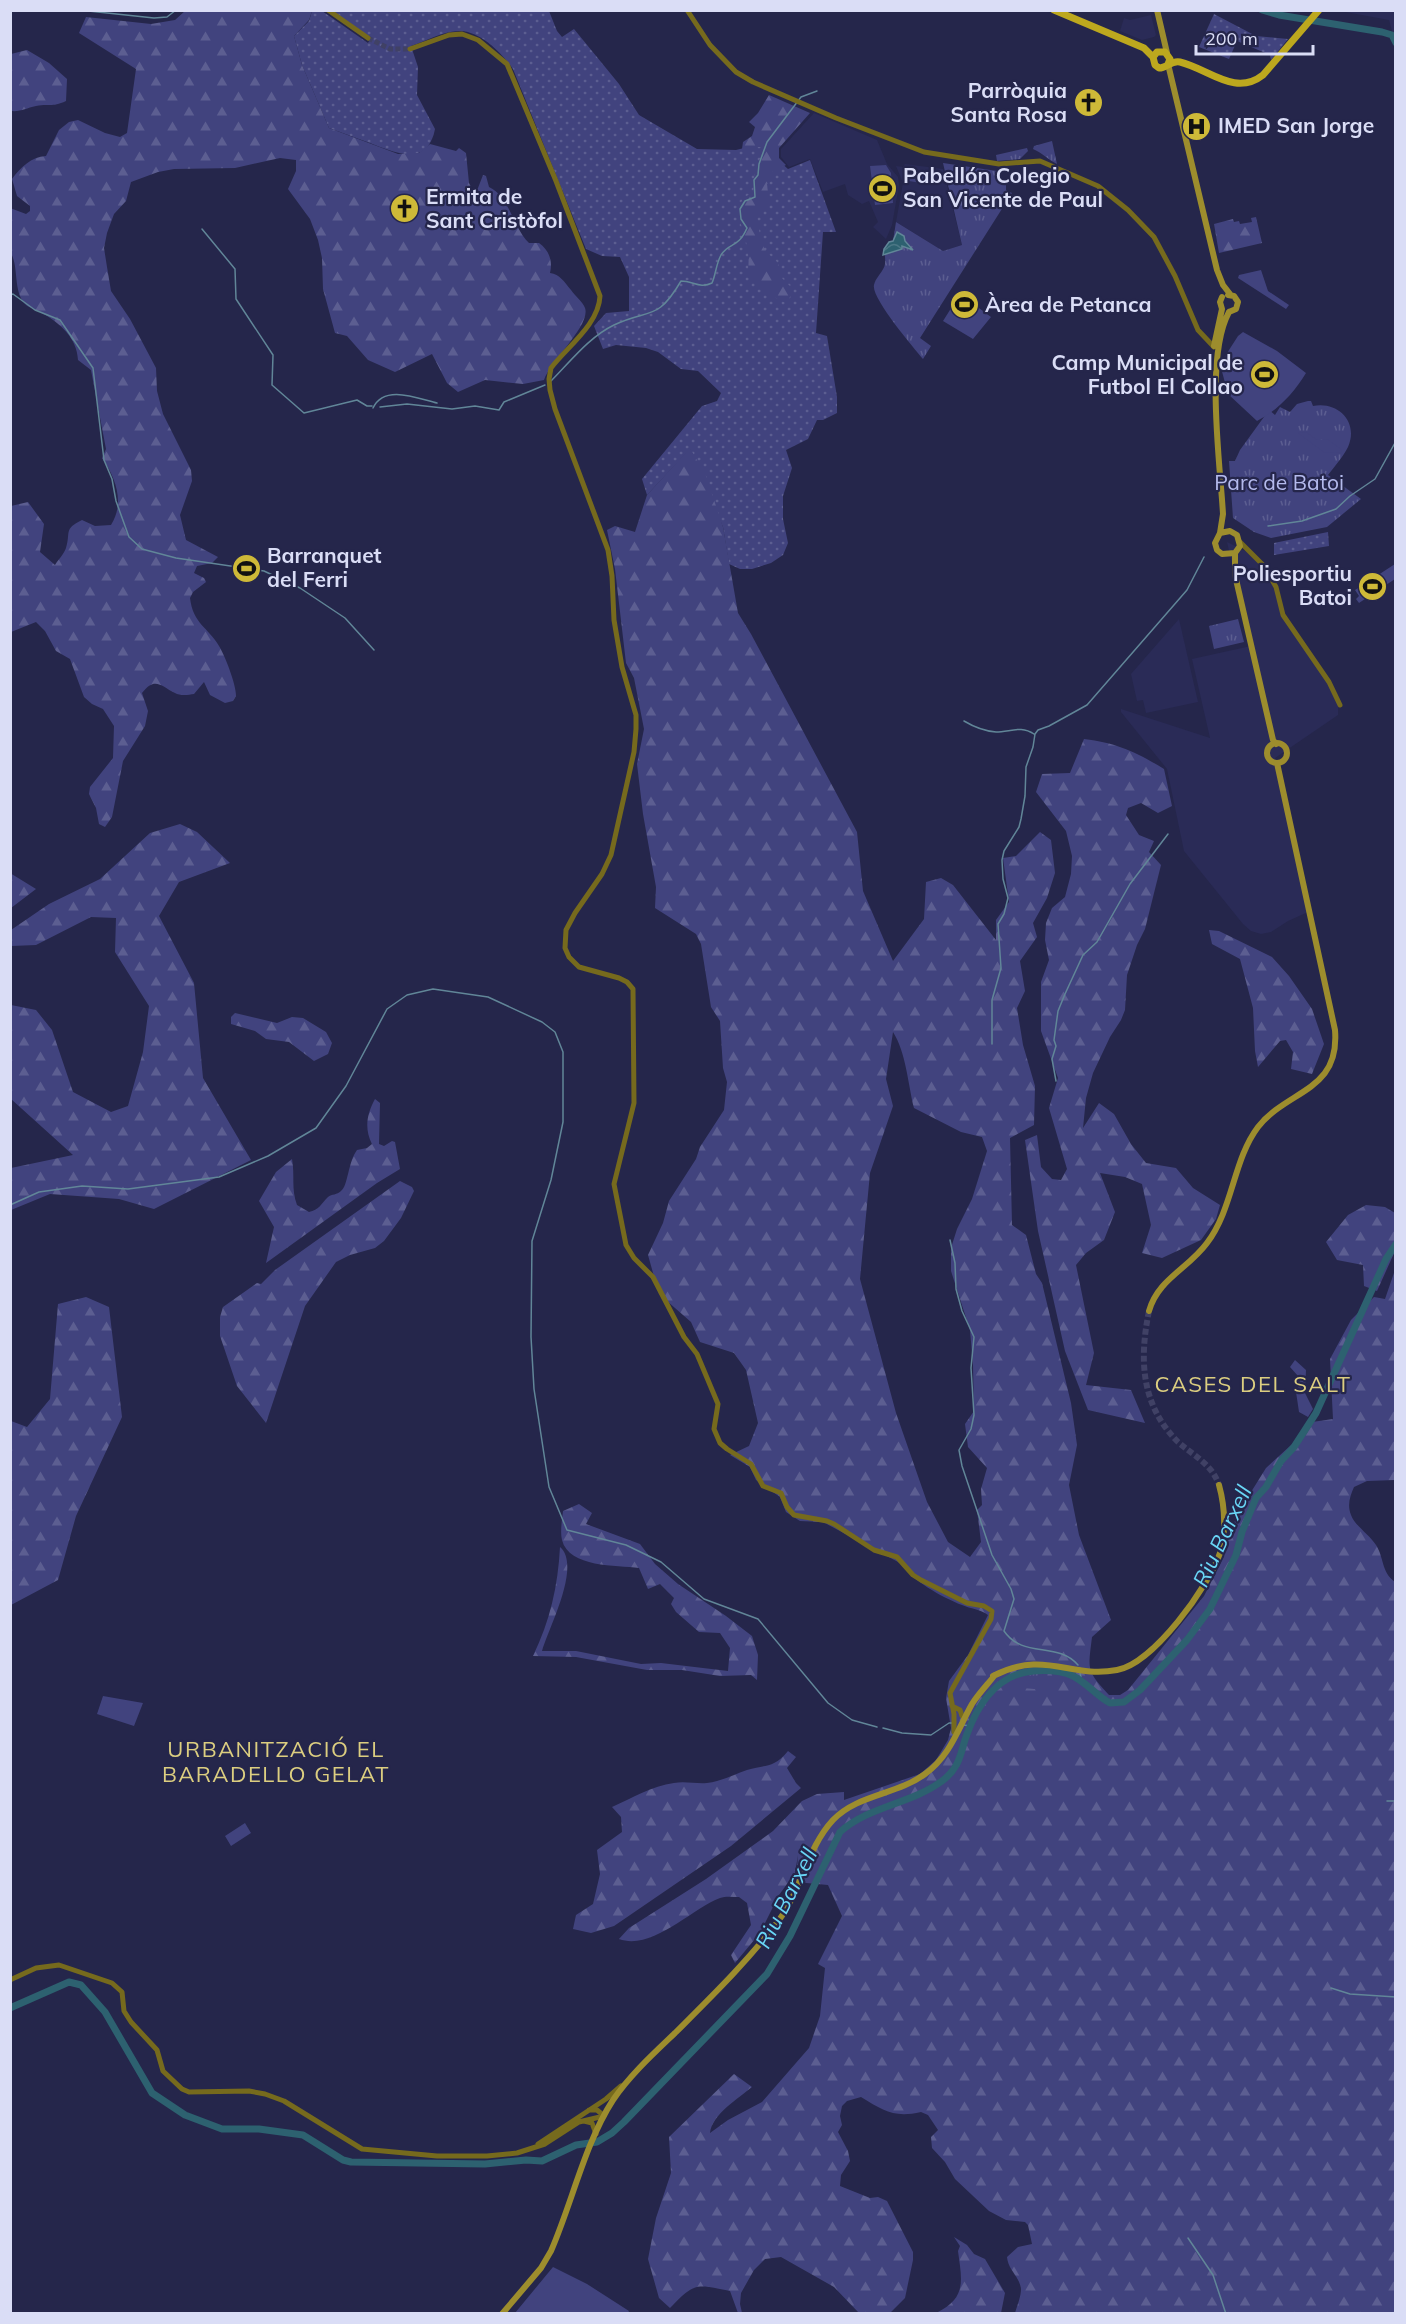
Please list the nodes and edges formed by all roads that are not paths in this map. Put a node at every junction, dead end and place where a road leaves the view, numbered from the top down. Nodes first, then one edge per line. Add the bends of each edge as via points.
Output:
1 (328, 10) edge
2 (687, 10) edge
3 (1053, 10) edge
4 (1157, 10) edge
5 (1319, 10) edge
6 (1161, 31) junction
7 (368, 38) tunnel mouth
8 (410, 49) tunnel mouth
9 (1167, 54) junction
10 (1155, 55) junction
11 (1165, 66) junction
12 (1194, 68) junction
13 (1174, 85) junction
14 (1226, 296) junction
15 (1226, 311) junction
16 (1202, 335) junction
17 (1215, 337) junction
18 (1214, 347) junction
19 (1216, 383) junction
20 (1223, 514) junction
21 (1230, 531) junction
22 (1220, 533) junction
23 (1240, 542) junction
24 (1236, 552) junction
25 (1224, 555) junction
26 (1253, 555) junction
27 (1235, 575) junction
28 (1340, 705) dead end
29 (1273, 743) junction
30 (1279, 764) junction
31 (1149, 1311) tunnel mouth
32 (1219, 1485) tunnel mouth
33 (995, 1675) junction
34 (973, 1702) junction
35 (961, 1712) junction
36 (956, 1732) junction
37 (10, 1980) edge
38 (632, 2076) junction
39 (585, 2112) junction
40 (604, 2116) junction
41 (583, 2120) junction
42 (596, 2134) junction
43 (531, 2148) junction
44 (502, 2313) edge

1 - 7 street
2 - 16 street via 726,64 753,82 924,152 999,164 1037,161 1098,186 1154,237
3 - 10 main road
4 - 6 main road
5 - 12 main road via 1266,73 1254,81 1227,81
6 - 9 main road
6 - 10 main road
8 - 35 street via 462,34 478,40 507,64 600,296 593,317 551,368 549,379 555,410 608,550 614,620 636,715 634,752 611,855 564,937 569,957 579,967 619,978 633,989 634,1104 614,1184 626,1245 653,1277 697,1354 718,1404 716,1434 727,1449 751,1464 763,1486 781,1493 794,1515 834,1524 874,1550 897,1557 921,1580 992,1611 952,1686 951,1706
9 - 10 main road
9 - 11 main road via 1170,58
9 - 12 main road
10 - 11 main road via 1155,65
11 - 12 main road via 1178,62
11 - 13 main road
12 - 13 main road via 1176,67
13 - 14 main road via 1216,278
14 - 15 main road via 1220,302
14 - 15 main road via 1235,297 1238,304 1234,310
15 - 17 main road
15 - 19 main road
16 - 17 street
16 - 18 street
17 - 18 main road
18 - 19 main road
19 - 20 main road
20 - 21 main road
20 - 22 main road
21 - 22 main road
21 - 23 main road
22 - 25 main road via 1215,544
23 - 24 main road
23 - 26 street
24 - 25 main road
24 - 26 street
24 - 27 main road
25 - 27 main road
26 - 28 street via 1273,581 1284,617 1329,682
27 - 29 main road
29 - 30 main road via 1268,757
29 - 30 main road via 1287,752
30 - 31 main road via 1335,1030 1335,1051 1317,1083 1257,1128 1213,1235 1197,1255 1160,1287
32 - 33 main road via 1224,1516 1217,1561 1193,1600 1146,1656 1113,1671 1036,1663
33 - 34 main road
33 - 35 main road via 976,1691
34 - 35 street
34 - 36 main road
35 - 36 main road
36 - 38 main road via 939,1762 920,1778 855,1804 832,1821 775,1926 727,1981
37 - 43 street via 36,1968 59,1965 112,1983 122,1992 124,2011 131,2022 157,2050 164,2071 182,2089 265,2094 284,2101 362,2149 463,2157 509,2154
38 - 39 street
38 - 40 main road
39 - 40 street via 597,2110
39 - 43 street
40 - 41 street
40 - 42 main road
41 - 42 street via 592,2123
41 - 43 street
42 - 44 main road via 551,2251

